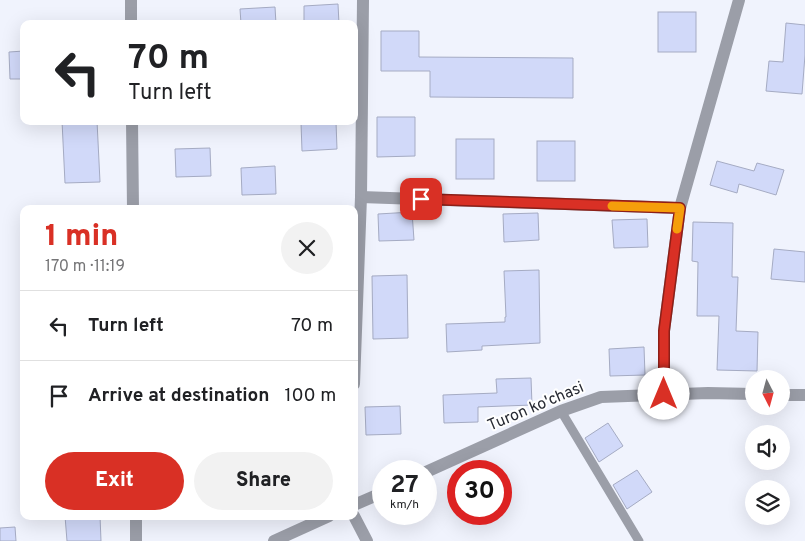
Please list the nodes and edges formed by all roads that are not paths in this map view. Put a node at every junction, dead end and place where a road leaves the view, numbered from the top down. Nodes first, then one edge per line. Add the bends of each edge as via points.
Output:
1 (131, 0) edge
2 (363, 0) edge
3 (739, 0) edge
4 (131, 20) edge
5 (132, 125) edge
6 (361, 197) junction
7 (133, 205) edge
8 (680, 208) junction
9 (358, 277) edge
10 (664, 394) junction
11 (745, 394) edge
12 (790, 395) edge
13 (805, 396) edge
14 (561, 411) junction
15 (437, 467) edge
16 (372, 497) edge
17 (358, 503) edge
18 (136, 520) edge
19 (320, 520) edge
20 (356, 520) edge
21 (136, 541) edge
22 (274, 541) edge
23 (367, 541) edge
24 (640, 541) edge

1 - 4 street
2 - 6 street
3 - 8 street
5 - 7 street
6 - 8 street
6 - 9 street
8 - 10 street via 664,331
10 - 11 street, Turon ko'chasi
10 - 14 street, Turon ko'chasi via 601,398
12 - 13 street
14 - 15 street, Turon ko'chasi
14 - 24 lane
16 - 17 street
18 - 21 street
19 - 22 street
20 - 23 street

